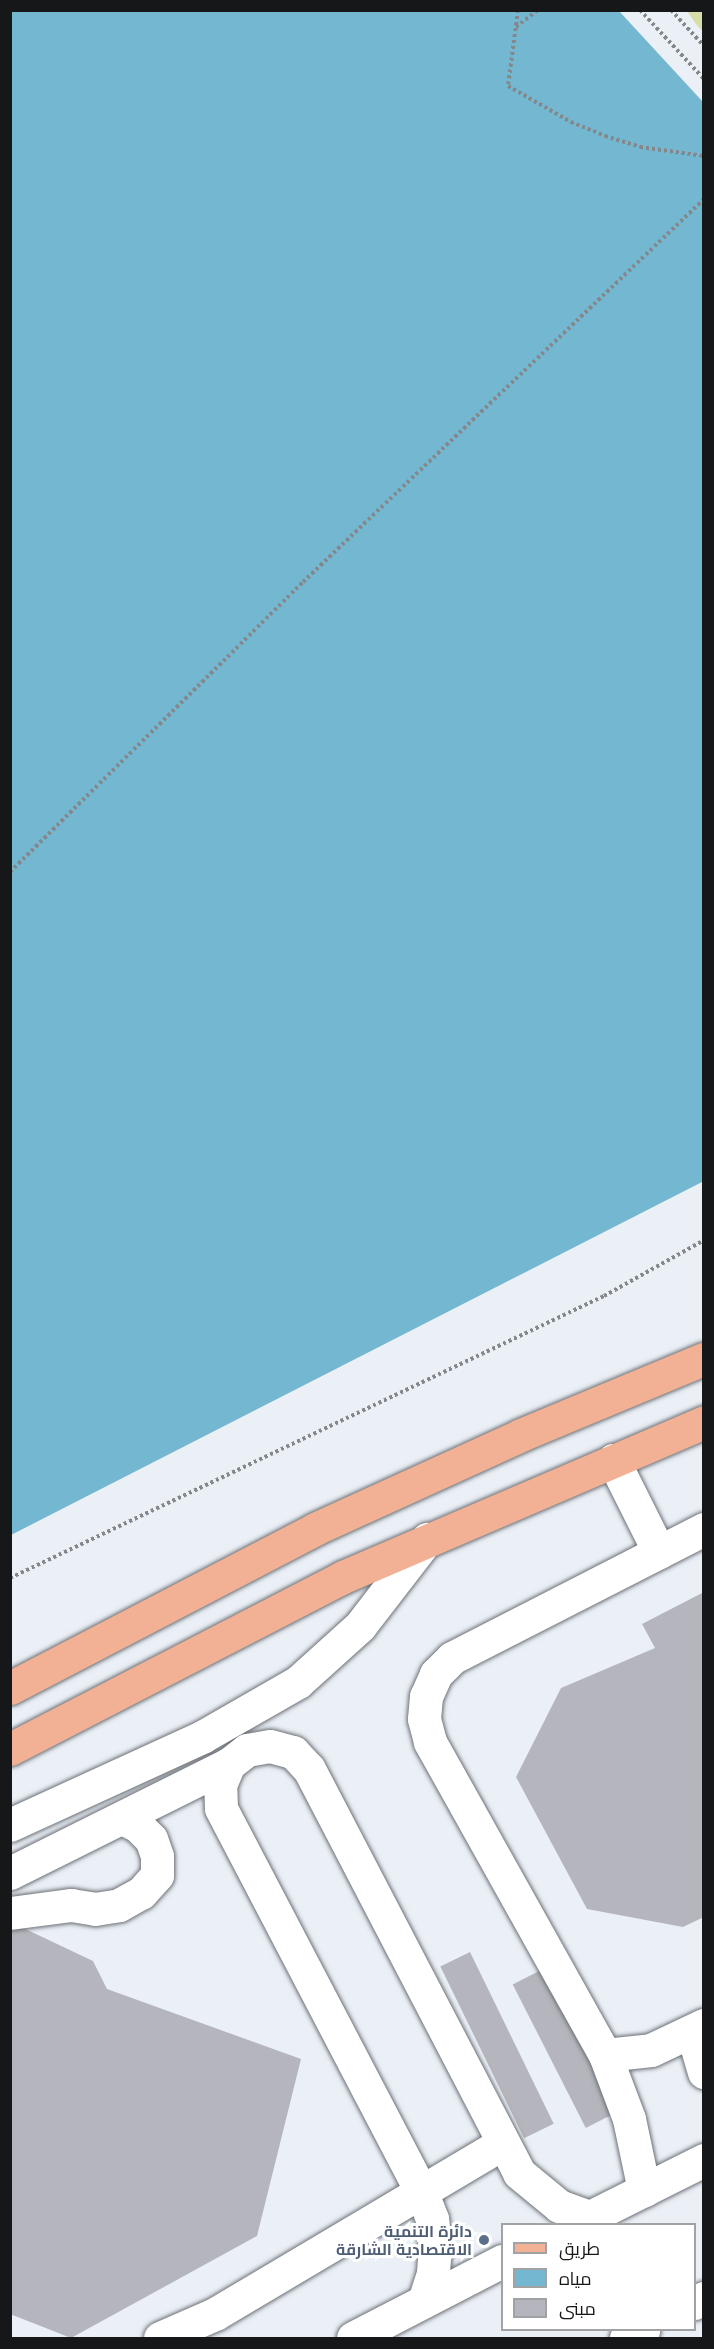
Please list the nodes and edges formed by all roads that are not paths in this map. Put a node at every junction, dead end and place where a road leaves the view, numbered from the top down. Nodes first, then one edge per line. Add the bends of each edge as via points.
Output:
1 (704, 1359) edge
2 (704, 1422) edge
3 (613, 1460) junction
4 (704, 1529) edge
5 (427, 1539) junction
6 (659, 1552) junction
7 (10, 1688) edge
8 (10, 1749) edge
9 (229, 1764) junction
10 (122, 1818) junction
11 (10, 1826) edge
12 (10, 1873) edge
13 (10, 1913) edge
14 (698, 2028) edge
15 (605, 2055) junction
16 (704, 2072) edge
17 (503, 2143) junction
18 (704, 2160) edge
19 (644, 2190) junction
20 (422, 2193) junction
21 (583, 2221) edge
22 (501, 2262) edge
23 (424, 2301) junction
24 (641, 2331) edge
25 (160, 2338) edge
26 (353, 2338) edge
27 (626, 2338) edge

1 - 7 main road via 521,1435 315,1529
2 - 3 main road
3 - 5 main road
3 - 6 street
4 - 6 street
5 - 8 main road via 343,1577
5 - 11 street via 360,1626 298,1682 202,1737
6 - 15 street via 452,1658 436,1674 426,1696 424,1719 430,1742
9 - 10 street
9 - 17 street via 247,1750 270,1746 292,1752 309,1768
9 - 20 street via 220,1785 221,1808
10 - 12 street
10 - 13 street via 151,1839 158,1856 158,1875 141,1893 120,1905 95,1909 71,1905
14 - 15 street via 651,2050
14 - 16 street
15 - 19 street via 629,2119
17 - 20 street
17 - 21 street via 519,2173 535,2190
18 - 19 street
19 - 21 street
20 - 23 street via 432,2219 435,2246 433,2272
20 - 25 street via 215,2314
22 - 23 street
23 - 26 street
24 - 27 street

